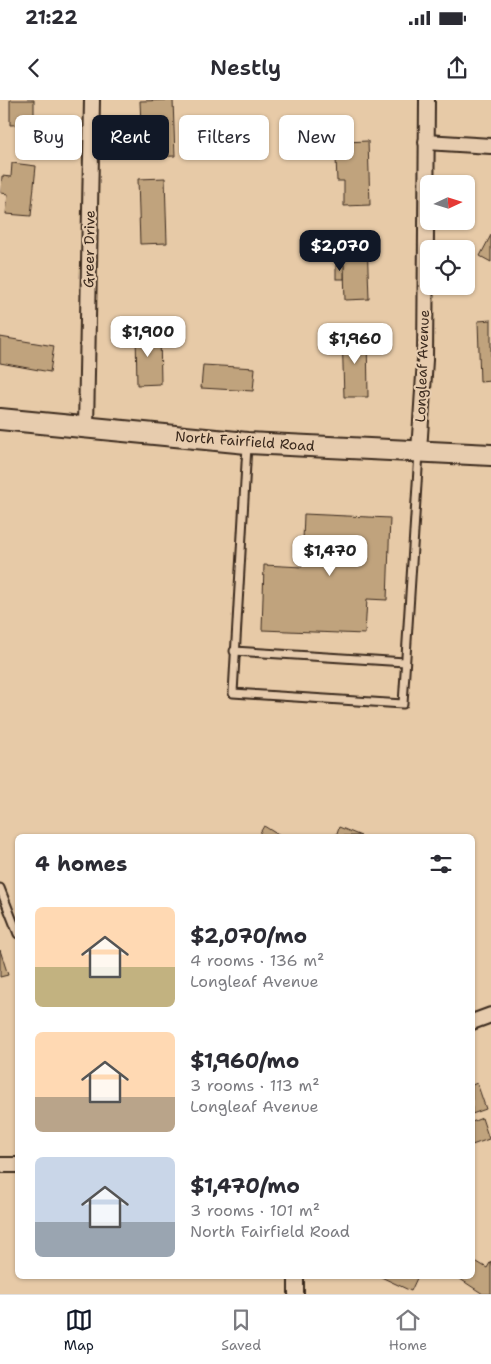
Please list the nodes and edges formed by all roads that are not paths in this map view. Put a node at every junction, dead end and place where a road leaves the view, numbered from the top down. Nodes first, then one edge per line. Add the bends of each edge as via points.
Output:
1 (92, 100) edge
2 (427, 100) edge
3 (426, 142) junction
4 (491, 146) edge
5 (0, 419) edge
6 (86, 428) junction
7 (247, 443) junction
8 (419, 451) junction
9 (491, 456) edge
10 (234, 651) junction
11 (405, 662) junction
12 (0, 888) edge
13 (15, 926) edge
14 (491, 1015) edge
15 (475, 1021) edge
16 (0, 1165) edge
17 (15, 1165) edge
18 (296, 1279) edge
19 (296, 1294) edge

1 - 6 street, Greer Drive
2 - 3 street, Longleaf Avenue
3 - 4 street
3 - 8 street, Longleaf Avenue via 425,360
5 - 6 main road, North Fairfield Road
6 - 7 main road, North Fairfield Road
7 - 8 main road, North Fairfield Road
7 - 10 lane
8 - 9 main road, North Fairfield Road
8 - 11 lane
10 - 11 lane
10 - 11 lane via 233,693 403,704
12 - 13 lane
14 - 15 street
16 - 17 street
18 - 19 street

